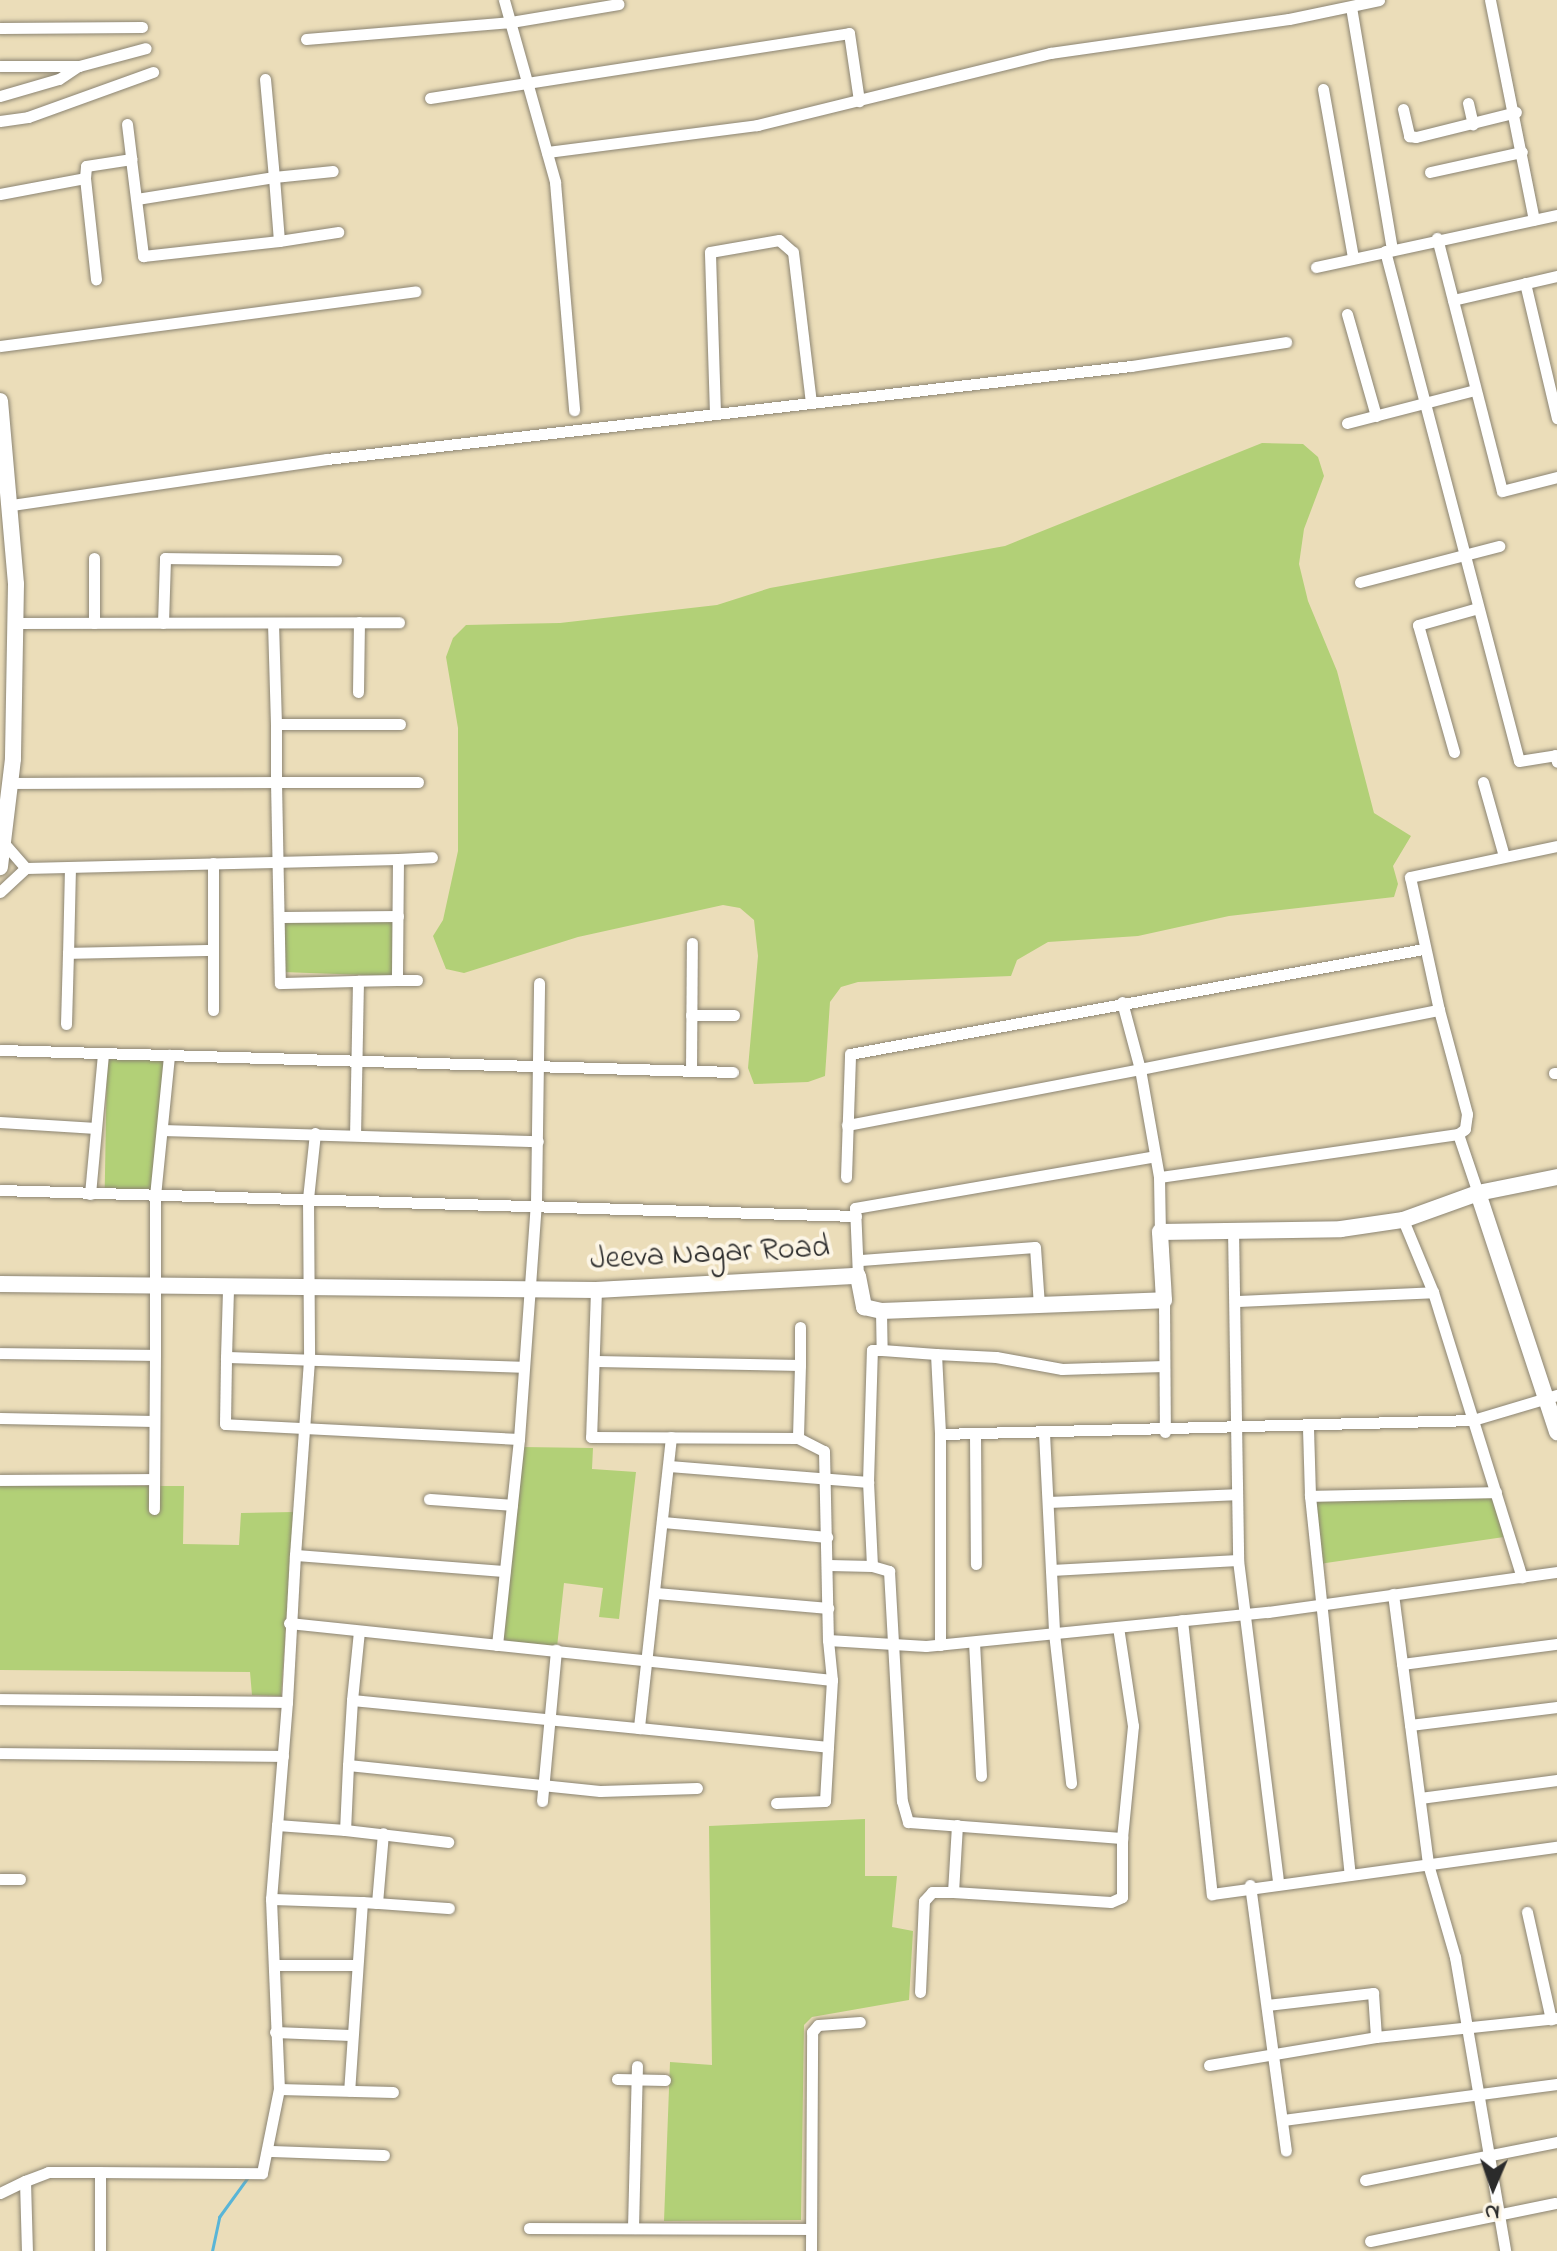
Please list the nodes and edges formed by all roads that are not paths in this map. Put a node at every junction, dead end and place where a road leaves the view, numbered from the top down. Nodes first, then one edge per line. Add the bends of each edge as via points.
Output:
1 (504, 0) edge
2 (1379, 0) edge
3 (1490, 0) edge
4 (619, 4) dead end
5 (1351, 7) junction
6 (511, 22) junction
7 (142, 27) dead end
8 (0, 28) edge
9 (306, 39) dead end
10 (146, 48) dead end
11 (0, 66) edge
12 (79, 66) junction
13 (153, 72) dead end
14 (265, 79) dead end
15 (531, 86) junction
16 (1323, 89) dead end
17 (0, 96) edge
18 (430, 98) dead end
19 (859, 101) junction
20 (1468, 103) dead end
21 (1403, 109) dead end
22 (1516, 112) junction
23 (0, 121) edge
24 (127, 124) dead end
25 (1473, 124) junction
26 (547, 152) junction
27 (1522, 152) junction
28 (131, 159) junction
29 (333, 171) dead end
30 (1430, 172) dead end
31 (274, 177) junction
32 (85, 178) junction
33 (0, 194) edge
34 (137, 199) junction
35 (1557, 215) edge
36 (1534, 220) junction
37 (338, 232) dead end
38 (1437, 238) junction
39 (279, 241) junction
40 (1389, 251) junction
41 (1353, 258) junction
42 (1316, 267) dead end
43 (1557, 276) edge
44 (96, 279) dead end
45 (1525, 283) junction
46 (415, 291) dead end
47 (1453, 300) junction
48 (1347, 314) dead end
49 (1286, 342) dead end
50 (0, 346) edge
51 (1475, 390) junction
52 (811, 403) junction
53 (1426, 403) junction
54 (0, 408) edge
55 (574, 410) dead end
56 (715, 413) junction
57 (1376, 416) junction
58 (1557, 418) edge
59 (1347, 423) dead end
60 (1557, 477) edge
61 (12, 505) junction
62 (1499, 546) dead end
63 (1466, 555) junction
64 (94, 558) dead end
65 (336, 560) dead end
66 (1360, 582) dead end
67 (1478, 608) junction
68 (359, 622) junction
69 (399, 622) dead end
70 (16, 623) junction
71 (94, 623) junction
72 (163, 623) junction
73 (273, 623) junction
74 (358, 692) dead end
75 (276, 724) junction
76 (400, 724) dead end
77 (1454, 752) dead end
78 (1557, 762) edge
79 (276, 782) junction
80 (418, 782) dead end
81 (1483, 782) dead end
82 (10, 783) junction
83 (3, 842) junction
84 (1557, 846) edge
85 (1504, 856) junction
86 (432, 857) dead end
87 (398, 859) junction
88 (279, 861) junction
89 (213, 863) junction
90 (0, 867) edge
91 (70, 867) junction
92 (26, 868) junction
93 (0, 892) edge
94 (398, 916) junction
95 (281, 917) junction
96 (692, 943) dead end
97 (1423, 949) junction
98 (213, 950) junction
99 (68, 953) junction
100 (397, 980) junction
101 (417, 980) dead end
102 (358, 981) junction
103 (539, 983) dead end
104 (1122, 1002) junction
105 (213, 1010) dead end
106 (1439, 1010) junction
107 (691, 1015) junction
108 (734, 1015) dead end
109 (66, 1024) dead end
110 (0, 1050) edge
111 (103, 1054) junction
112 (169, 1055) junction
113 (357, 1061) junction
114 (539, 1066) junction
115 (1140, 1069) junction
116 (691, 1071) junction
117 (733, 1072) dead end
118 (0, 1122) edge
119 (847, 1125) junction
120 (96, 1128) junction
121 (162, 1130) junction
122 (315, 1133) junction
123 (355, 1134) junction
124 (1458, 1134) junction
125 (538, 1141) junction
126 (1155, 1156) junction
127 (846, 1177) dead end
128 (1159, 1177) junction
129 (1557, 1177) edge
130 (0, 1190) edge
131 (1478, 1193) junction
132 (90, 1194) junction
133 (155, 1196) junction
134 (308, 1199) junction
135 (536, 1203) junction
136 (856, 1216) junction
137 (1403, 1220) junction
138 (1233, 1229) junction
139 (1160, 1232) junction
140 (860, 1268) junction
141 (0, 1284) edge
142 (157, 1287) junction
143 (228, 1288) junction
144 (528, 1288) junction
145 (307, 1290) junction
146 (596, 1290) junction
147 (1433, 1292) junction
148 (1164, 1300) junction
149 (1238, 1301) junction
150 (1039, 1306) junction
151 (881, 1311) junction
152 (800, 1327) dead end
153 (882, 1350) junction
154 (0, 1353) edge
155 (936, 1354) junction
156 (155, 1355) junction
157 (226, 1357) junction
158 (309, 1360) junction
159 (596, 1361) junction
160 (800, 1365) junction
161 (1164, 1366) junction
162 (523, 1367) junction
163 (1552, 1396) edge
164 (0, 1418) edge
165 (1473, 1420) junction
166 (154, 1421) junction
167 (304, 1428) junction
168 (1234, 1428) junction
169 (1308, 1428) junction
170 (1165, 1432) junction
171 (1557, 1432) edge
172 (1044, 1433) junction
173 (940, 1434) junction
174 (975, 1434) junction
175 (671, 1437) junction
176 (798, 1438) junction
177 (519, 1439) junction
178 (669, 1466) junction
179 (154, 1479) junction
180 (824, 1479) junction
181 (0, 1480) edge
182 (868, 1482) junction
183 (1496, 1492) junction
184 (1235, 1494) junction
185 (1310, 1496) junction
186 (429, 1499) dead end
187 (1048, 1502) junction
188 (512, 1505) junction
189 (154, 1509) dead end
190 (663, 1522) junction
191 (827, 1537) junction
192 (295, 1555) junction
193 (1238, 1560) junction
194 (976, 1564) dead end
195 (829, 1565) junction
196 (872, 1566) junction
197 (1051, 1570) junction
198 (504, 1571) junction
199 (1557, 1572) edge
200 (1522, 1577) junction
201 (656, 1593) junction
202 (1393, 1594) junction
203 (1319, 1605) junction
204 (828, 1608) junction
205 (1242, 1614) junction
206 (1182, 1620) junction
207 (289, 1623) junction
208 (1118, 1627) junction
209 (359, 1631) junction
210 (1054, 1633) junction
211 (828, 1640) junction
212 (974, 1642) junction
213 (892, 1644) junction
214 (1557, 1644) edge
215 (497, 1645) junction
216 (940, 1645) junction
217 (556, 1650) junction
218 (649, 1661) junction
219 (1402, 1664) junction
220 (832, 1680) junction
221 (0, 1699) edge
222 (352, 1700) junction
223 (287, 1702) junction
224 (1557, 1707) edge
225 (549, 1721) junction
226 (1410, 1725) junction
227 (639, 1728) junction
228 (828, 1747) junction
229 (0, 1753) edge
230 (283, 1756) junction
231 (348, 1765) junction
232 (981, 1776) dead end
233 (1557, 1780) edge
234 (1071, 1783) dead end
235 (542, 1785) junction
236 (697, 1788) dead end
237 (1420, 1798) junction
238 (542, 1801) dead end
239 (776, 1803) dead end
240 (277, 1825) junction
241 (957, 1825) junction
242 (345, 1830) junction
243 (383, 1833) junction
244 (1122, 1838) junction
245 (448, 1842) dead end
246 (1557, 1847) edge
247 (1428, 1864) junction
248 (1350, 1874) junction
249 (0, 1879) edge
250 (20, 1879) dead end
251 (1278, 1881) junction
252 (1250, 1885) junction
253 (953, 1892) junction
254 (271, 1899) junction
255 (362, 1902) junction
256 (377, 1903) junction
257 (449, 1908) dead end
258 (1527, 1912) dead end
259 (274, 1965) junction
260 (357, 1965) junction
261 (920, 1992) dead end
262 (1267, 2005) junction
263 (1554, 2019) edge
264 (860, 2022) dead end
265 (1466, 2027) junction
266 (275, 2032) junction
267 (350, 2035) junction
268 (1376, 2037) junction
269 (1273, 2053) junction
270 (1209, 2065) dead end
271 (637, 2066) dead end
272 (617, 2079) dead end
273 (637, 2080) junction
274 (665, 2080) dead end
275 (1557, 2084) edge
276 (279, 2089) junction
277 (349, 2091) junction
278 (393, 2092) dead end
279 (1478, 2095) junction
280 (1283, 2120) junction
281 (1557, 2142) edge
282 (270, 2151) junction
283 (1286, 2151) dead end
284 (1490, 2152) junction
285 (384, 2155) dead end
286 (100, 2172) junction
287 (1365, 2180) dead end
288 (25, 2181) junction
289 (0, 2193) edge
290 (1555, 2203) dead end
291 (1498, 2214) junction
292 (529, 2228) dead end
293 (633, 2228) junction
294 (811, 2229) junction
295 (1370, 2241) dead end
296 (27, 2251) edge
297 (100, 2251) edge
298 (811, 2251) edge
299 (1505, 2251) edge

1 - 6 street
2 - 5 street
3 - 22 street
4 - 6 street
5 - 19 street via 1050,53
5 - 40 street
6 - 9 street
6 - 15 street
7 - 8 street
10 - 12 street
11 - 12 street
12 - 17 street via 59,79
13 - 23 street via 28,117
14 - 31 street
15 - 18 street
15 - 19 street via 849,33
15 - 26 street
16 - 41 street
19 - 26 street via 757,125
20 - 25 street
21 - 25 street via 1409,136
22 - 25 street
22 - 27 street
24 - 28 street
26 - 55 street via 555,182
27 - 30 street
27 - 36 street
28 - 32 street via 86,166
28 - 34 street
29 - 31 street
31 - 34 street
31 - 39 street
32 - 33 street
32 - 44 street
34 - 39 street via 143,256
35 - 36 street
36 - 38 street
37 - 39 street
38 - 40 street
38 - 47 street
40 - 41 street
40 - 53 street
41 - 42 street
43 - 45 street
45 - 47 street
45 - 58 street
46 - 50 street
47 - 51 street
48 - 57 street
49 - 52 street
51 - 53 street
51 - 60 street via 1502,491
52 - 56 street
52 - 56 street via 793,252 779,240 710,252
53 - 57 street
53 - 63 street
54 - 61 street
56 - 61 street via 327,459
57 - 59 street
61 - 70 street
62 - 63 street
63 - 66 street
63 - 67 street
64 - 71 street
65 - 72 street via 165,558
67 - 77 street via 1418,625
67 - 78 street via 1519,761 1555,755
68 - 69 street
68 - 73 street
68 - 74 street
70 - 71 street
70 - 82 street
71 - 72 street
72 - 73 street
73 - 75 street
75 - 76 street
75 - 79 street
79 - 80 street
79 - 82 street
79 - 88 street
81 - 85 street
82 - 83 street
83 - 90 street
83 - 92 street
84 - 85 street
85 - 97 street via 1410,877
86 - 87 street
87 - 88 street
87 - 94 street
88 - 89 street
88 - 95 street
89 - 91 street
89 - 98 street
91 - 92 street
91 - 99 street
92 - 93 street
94 - 95 street
94 - 100 street
95 - 102 street via 280,983
96 - 107 street
97 - 104 street
97 - 106 street
98 - 99 street
98 - 105 street
99 - 109 street
100 - 101 street
100 - 102 street
102 - 113 street
103 - 114 street
104 - 115 street
104 - 119 street via 850,1054
106 - 115 street
106 - 124 street via 1467,1114 1465,1129
107 - 108 street
107 - 116 street
110 - 111 street
111 - 112 street
111 - 120 street
112 - 113 street
112 - 121 street
113 - 114 street
113 - 123 street
114 - 116 street
114 - 125 street
115 - 119 street
115 - 126 street
116 - 117 street
118 - 120 street
119 - 127 street
120 - 132 street
121 - 122 street
121 - 133 street
122 - 123 street
122 - 134 street
123 - 125 street
124 - 128 street
124 - 131 street
125 - 135 street
126 - 128 street
126 - 136 street via 855,1208
128 - 139 street
129 - 131 street
130 - 132 street
131 - 137 street
131 - 163 street
132 - 133 street
133 - 134 street
133 - 142 street
134 - 135 street
134 - 145 street
135 - 136 street via 716,1208 798,1218
135 - 144 street
136 - 140 street
137 - 138 street via 1341,1229
137 - 147 street
138 - 139 street
138 - 149 street
139 - 148 street
140 - 146 street, Jeeva Nagar Road
140 - 150 street via 1035,1247
140 - 151 street, Jeeva Nagar Road via 864,1307
141 - 142 street, Jeeva Nagar Road
142 - 143 street, Jeeva Nagar Road
142 - 156 street
143 - 145 street, Jeeva Nagar Road
143 - 157 street
144 - 145 street, Jeeva Nagar Road
144 - 146 street, Jeeva Nagar Road
144 - 162 street
145 - 158 street
146 - 159 street
147 - 149 street
147 - 165 street
148 - 150 street
148 - 161 street
149 - 168 street
150 - 151 street
151 - 153 street
152 - 160 street
153 - 155 street
153 - 182 street via 872,1350
154 - 156 street
155 - 161 street via 996,1357 1062,1369
155 - 173 street
156 - 166 street
157 - 158 street
157 - 167 street via 225,1424
158 - 162 street
158 - 167 street
159 - 160 street
159 - 175 street via 591,1437
160 - 176 street
161 - 170 street
162 - 177 street
163 - 165 street
163 - 171 street
164 - 166 street
165 - 169 street
165 - 183 street
166 - 179 street
167 - 177 street
167 - 192 street
168 - 169 street
168 - 170 street
168 - 184 street
169 - 185 street
170 - 172 street
172 - 174 street
172 - 187 street
173 - 174 street
173 - 216 street
174 - 194 street
175 - 176 street
175 - 178 street
176 - 180 street via 824,1451
177 - 188 street
178 - 180 street
178 - 190 street
179 - 181 street
179 - 189 street
180 - 182 street
180 - 191 street
182 - 196 street
183 - 185 street
183 - 200 street
184 - 187 street
184 - 193 street
185 - 203 street
186 - 188 street
187 - 197 street
188 - 198 street
190 - 191 street
190 - 201 street
191 - 195 street
192 - 198 street
192 - 207 street
193 - 197 street
193 - 205 street
195 - 196 street
195 - 204 street
196 - 213 street via 889,1571
197 - 210 street
198 - 215 street
199 - 200 street
200 - 202 street
201 - 204 street
201 - 218 street
202 - 203 street
202 - 219 street
203 - 205 street
203 - 248 street
204 - 211 street
205 - 206 street
205 - 251 street
206 - 208 street
206 - 252 street via 1212,1894
207 - 209 street
207 - 223 street
208 - 210 street
208 - 244 street via 1133,1726
209 - 215 street
209 - 222 street
210 - 212 street
210 - 234 street
211 - 213 street
211 - 220 street
212 - 216 street
212 - 232 street
213 - 216 street
213 - 241 street via 904,1817 908,1822
214 - 219 street
215 - 217 street
217 - 218 street
217 - 225 street
218 - 220 street
218 - 227 street
219 - 226 street
220 - 228 street
221 - 223 street
222 - 225 street
222 - 231 street
223 - 230 street
224 - 226 street
225 - 227 street
225 - 235 street
226 - 237 street
227 - 228 street
228 - 239 street via 825,1801
229 - 230 street
230 - 240 street
231 - 235 street
231 - 242 street
233 - 237 street
235 - 236 street via 600,1791
235 - 238 street
237 - 247 street
240 - 242 street
240 - 254 street
241 - 244 street
241 - 253 street
242 - 243 street
243 - 245 street
243 - 256 street
244 - 253 street via 1122,1897 1111,1902
246 - 247 street
247 - 248 street
247 - 265 street via 1455,1957
248 - 251 street
249 - 250 street
251 - 252 street
252 - 262 street
253 - 261 street via 932,1892 924,1901
254 - 255 street
254 - 259 street
255 - 256 street
255 - 260 street
256 - 257 street
258 - 263 street
259 - 260 street
259 - 266 street
260 - 267 street
262 - 268 street via 1373,1993
262 - 269 street
263 - 265 street
264 - 294 street via 818,2025 812,2032
265 - 268 street
265 - 279 street
266 - 267 street
266 - 276 street
267 - 277 street
268 - 269 street
269 - 270 street
269 - 280 street
271 - 273 street
272 - 273 street
273 - 274 street
273 - 293 street
275 - 279 street
276 - 277 street
276 - 282 street
277 - 278 street
279 - 280 street
279 - 284 street
280 - 283 street
281 - 284 street
282 - 285 street
282 - 286 street via 262,2173
284 - 287 street
284 - 291 street
286 - 288 street via 48,2172
286 - 297 street
288 - 289 street
288 - 296 street
290 - 291 street
291 - 295 street
291 - 299 street
292 - 293 street
293 - 294 street
294 - 298 street

